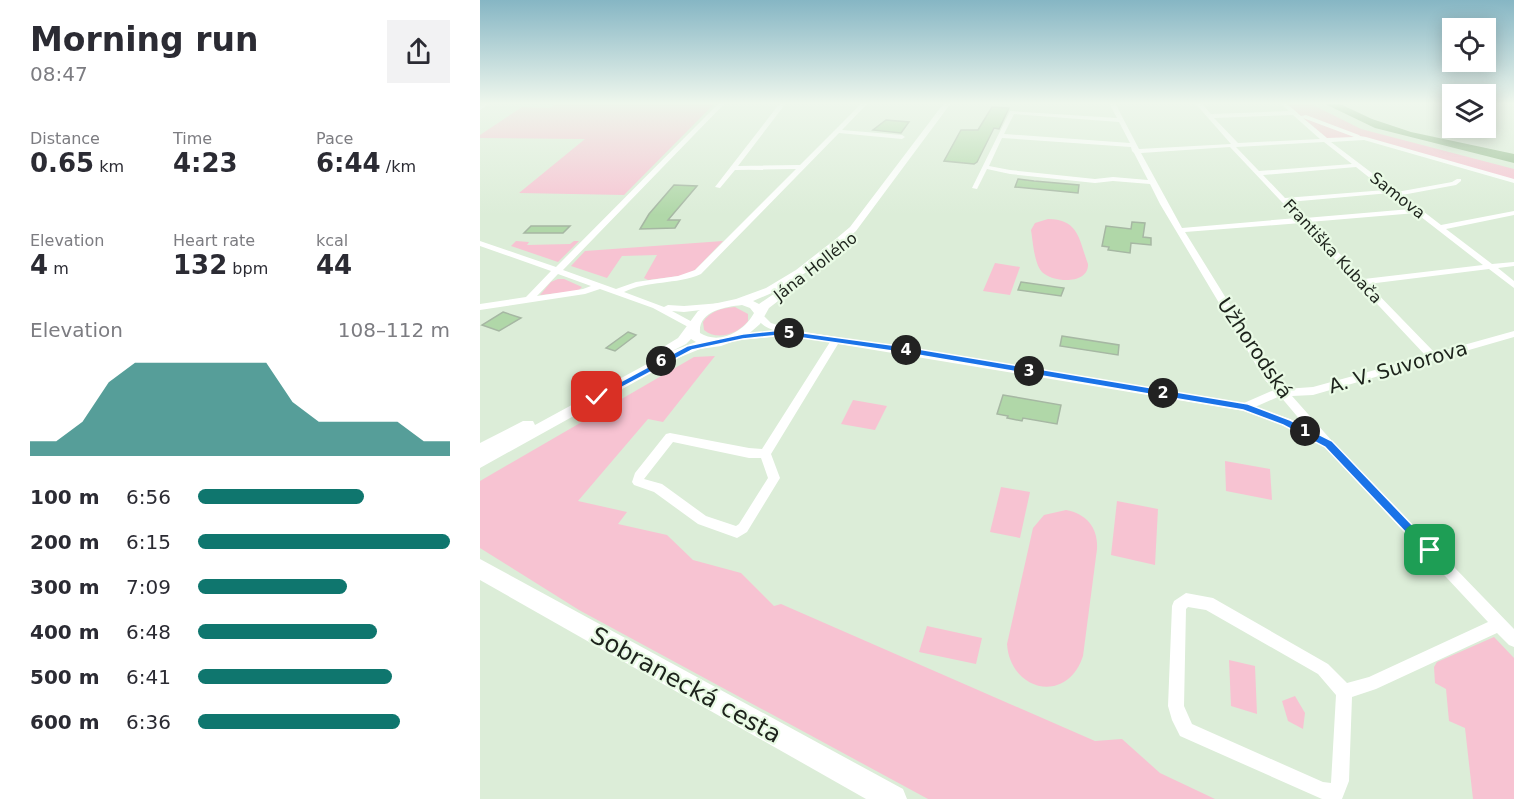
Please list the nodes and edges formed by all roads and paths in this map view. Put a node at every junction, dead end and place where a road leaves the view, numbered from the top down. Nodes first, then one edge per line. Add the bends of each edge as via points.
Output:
1 (685, 140) edge
2 (754, 140) edge
3 (827, 140) edge
4 (923, 140) edge
5 (927, 140) edge
6 (998, 140) edge
7 (1048, 140) edge
8 (1129, 140) edge
9 (1229, 140) edge
10 (1322, 140) edge
11 (1326, 140) edge
12 (1372, 140) edge
13 (1234, 146) junction
14 (1133, 148) junction
15 (1359, 165) junction
16 (800, 167) junction
17 (985, 167) junction
18 (733, 168) junction
19 (1258, 173) junction
20 (1459, 180) dead end
21 (1514, 181) edge
22 (1152, 182) junction
23 (718, 187) dead end
24 (975, 188) dead end
25 (887, 192) junction
26 (1395, 193) junction
27 (1284, 200) junction
28 (1418, 211) junction
29 (1514, 213) edge
30 (1302, 219) junction
31 (1440, 228) junction
32 (1180, 230) junction
33 (480, 243) edge
34 (839, 247) junction
35 (1514, 264) edge
36 (1492, 268) junction
37 (557, 271) junction
38 (1362, 282) junction
39 (1514, 285) edge
40 (599, 286) junction
41 (616, 292) junction
42 (528, 300) junction
43 (738, 302) junction
44 (718, 305) junction
45 (656, 306) junction
46 (480, 307) edge
47 (759, 315) junction
48 (693, 327) junction
49 (792, 333) junction
50 (1514, 334) edge
51 (725, 340) junction
52 (836, 340) junction
53 (1433, 357) junction
54 (1282, 392) junction
55 (1245, 407) junction
56 (567, 409) junction
57 (1329, 444) junction
58 (480, 450) edge
59 (765, 454) junction
60 (480, 462) edge
61 (480, 569) edge
62 (1500, 624) junction
63 (1514, 640) edge
64 (1344, 692) junction
65 (893, 799) edge

1 - 37 street
2 - 18 street
3 - 16 street
4 - 25 street, Jána Hollého
5 - 25 street, Jána Hollého
6 - 17 street
7 - 14 street
8 - 14 street, Užhorodská
9 - 13 street, Františka Kubača
10 - 13 street
11 - 15 street, Samova
12 - 21 street
13 - 14 street
13 - 19 street, Františka Kubača
14 - 22 street, Užhorodská
15 - 19 street
15 - 26 street, Samova
16 - 18 street
16 - 41 street via 698,272 639,283
17 - 22 street via 1095,181
17 - 24 street
18 - 23 street
19 - 27 street, Františka Kubača
20 - 26 street
22 - 32 street, Užhorodská
25 - 34 street, Jána Hollého
26 - 27 street
26 - 28 street, Samova
27 - 30 street, Františka Kubača
28 - 30 street
28 - 31 street, Samova
29 - 31 street
30 - 32 street
30 - 38 street, Františka Kubača
31 - 36 street, Samova
32 - 54 street, Užhorodská via 1269,377
33 - 37 street
34 - 43 street, Jána Hollého via 773,288
34 - 47 street, Jána Hollého via 768,303
35 - 36 street
36 - 38 street
36 - 39 street, Samova
37 - 40 street
37 - 42 street
38 - 53 street, Františka Kubača
40 - 41 street
40 - 42 street
41 - 45 street
42 - 46 street
43 - 44 street, Jána Hollého
43 - 47 street via 754,305
44 - 45 street via 684,309
44 - 48 street via 702,314
45 - 48 street
47 - 49 street via 765,324
47 - 51 street, Jána Hollého via 750,329
48 - 51 street via 698,339
48 - 56 street via 682,341
49 - 51 street
49 - 52 street
50 - 53 street, A. V. Suvorova
51 - 56 street via 690,348
52 - 55 street
52 - 59 street
53 - 54 street, A. V. Suvorova via 1313,391
54 - 55 street, A. V. Suvorova
54 - 57 street, Užhorodská
55 - 57 street
56 - 58 street
56 - 60 street
57 - 62 street, Užhorodská
59 - 59 street via 774,478 737,532 702,520 658,488 638,482 670,437
61 - 65 main road, Sobranecká cesta
62 - 63 street, Užhorodská
62 - 64 street via 1371,684
64 - 64 street via 1323,669 1208,603 1186,600 1179,606 1176,706 1186,730 1336,793 1340,781

